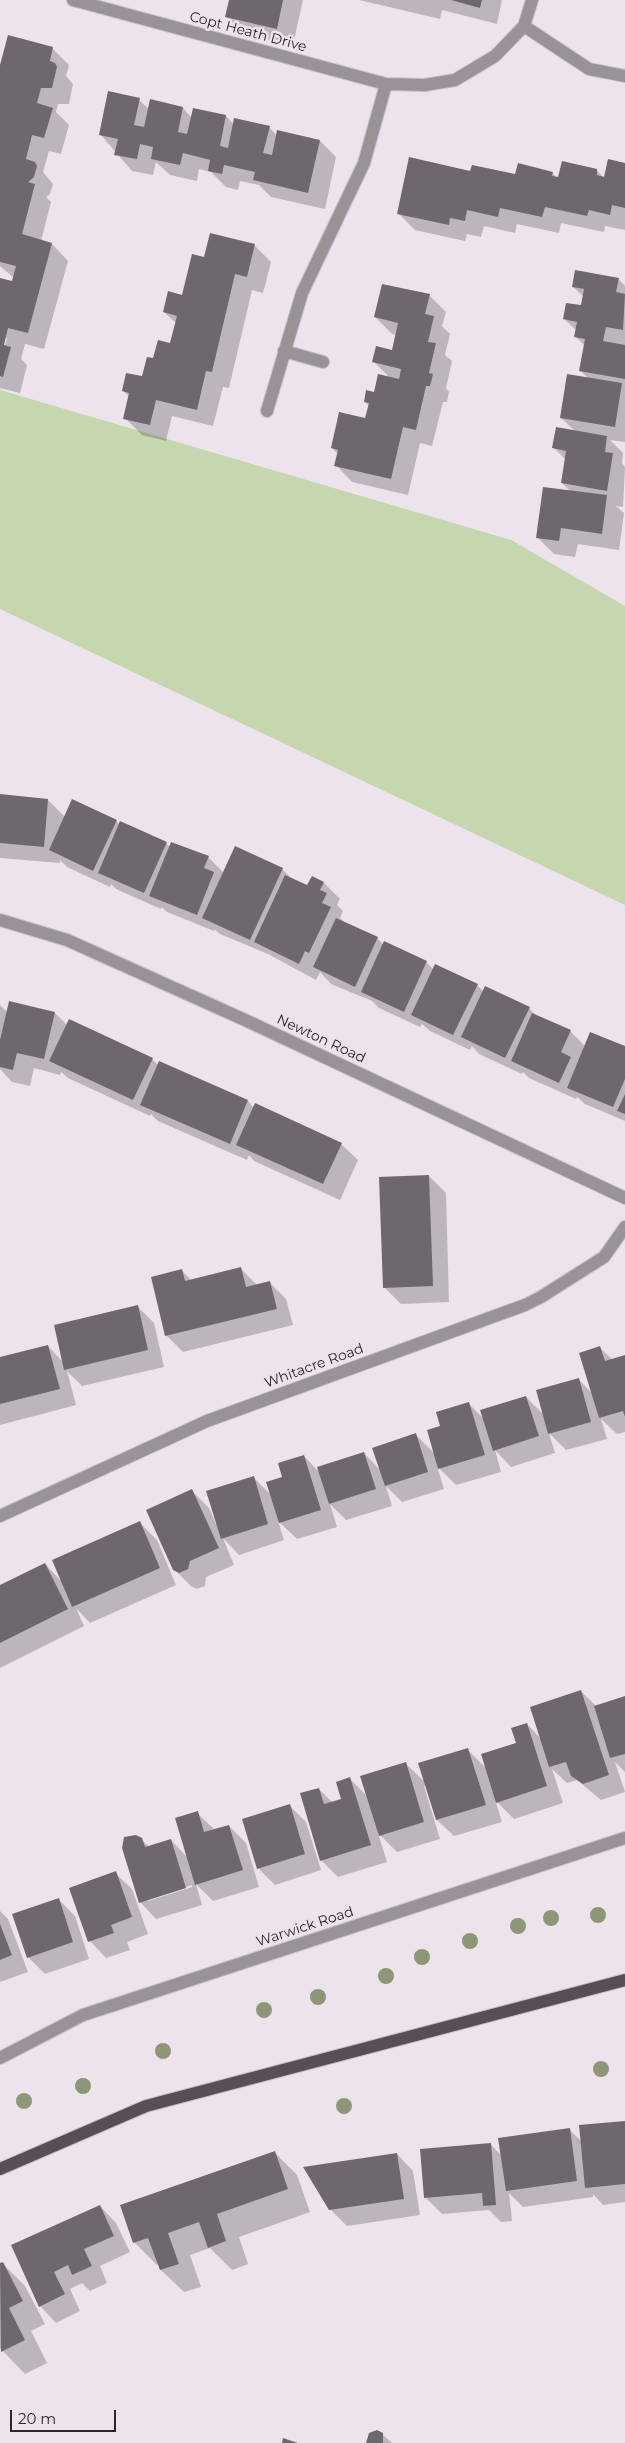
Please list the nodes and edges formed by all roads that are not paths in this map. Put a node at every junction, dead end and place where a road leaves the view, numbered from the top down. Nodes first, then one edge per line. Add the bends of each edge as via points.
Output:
1 (73, 0) edge
2 (532, 0) edge
3 (524, 26) junction
4 (625, 76) edge
5 (386, 84) junction
6 (284, 351) junction
7 (323, 362) dead end
8 (267, 411) dead end
9 (0, 920) edge
10 (625, 1198) edge
11 (625, 1228) edge
12 (0, 1516) edge
13 (625, 1838) edge
14 (625, 1980) edge
15 (0, 2058) edge
16 (0, 2169) edge

1 - 5 street, Copt Heath Drive
2 - 3 street, Copt Heath Drive
3 - 4 street via 588,69
3 - 5 street, Copt Heath Drive via 495,56 455,80 425,85
5 - 6 street via 364,163 302,293
6 - 7 street
6 - 8 street
9 - 10 street, Newton Road via 76,944
11 - 12 street, Whitacre Road via 604,1258 525,1305 207,1421
13 - 15 street, Warwick Road via 83,2015
14 - 16 main road via 146,2106

